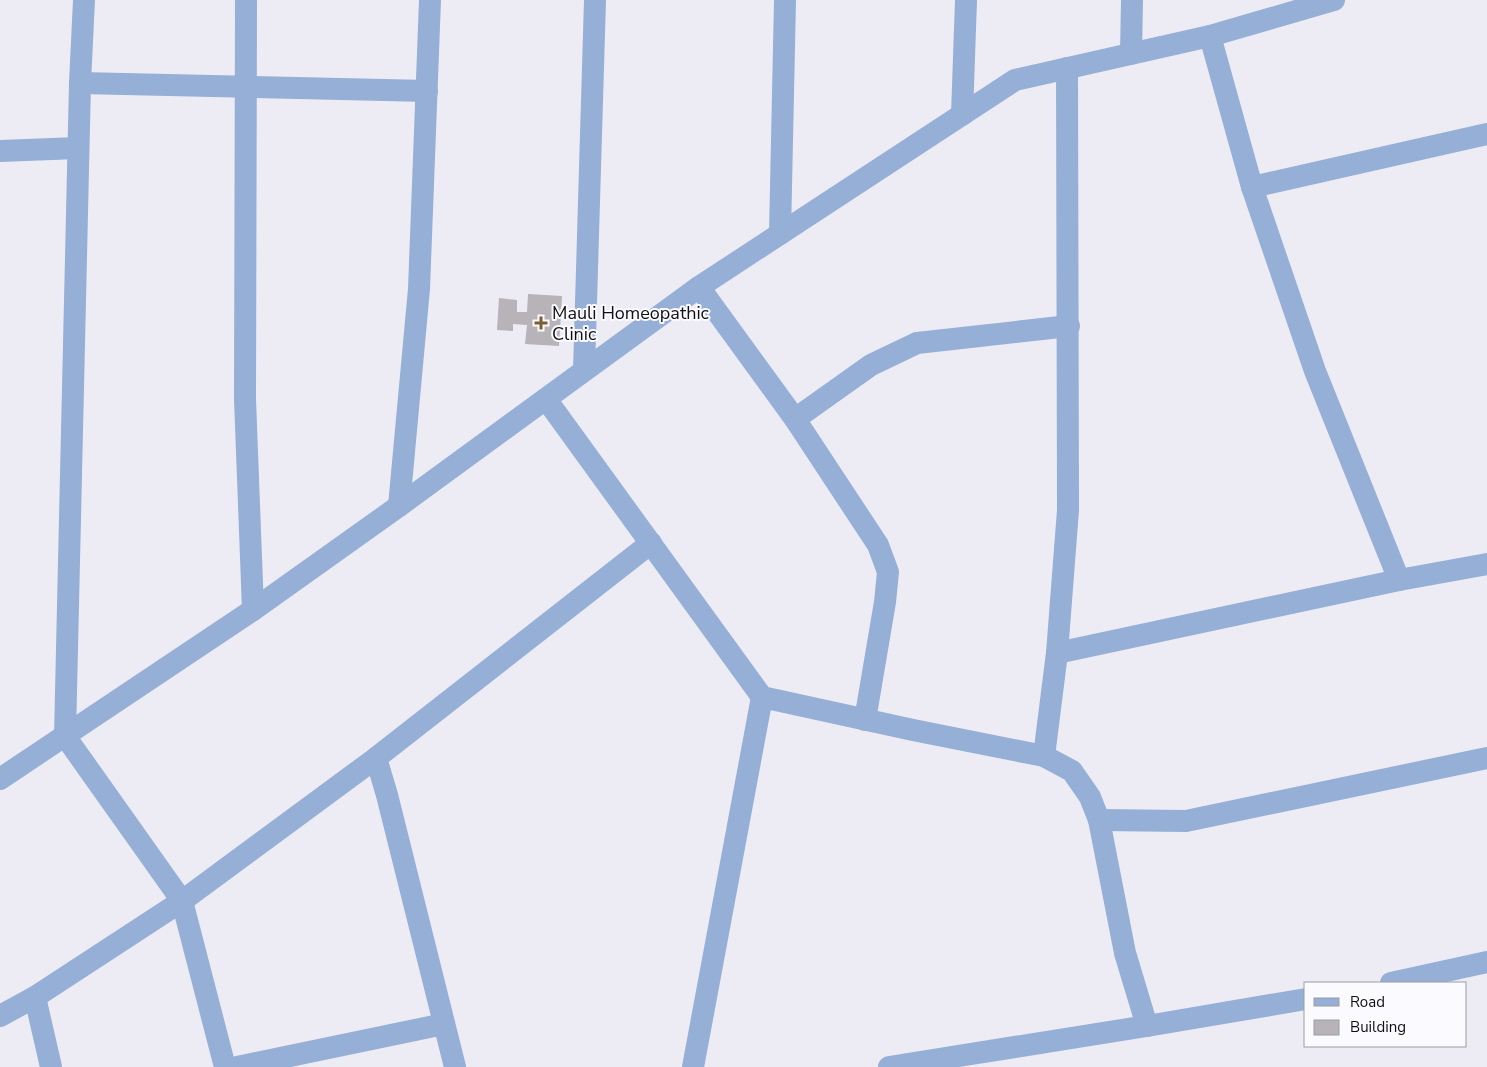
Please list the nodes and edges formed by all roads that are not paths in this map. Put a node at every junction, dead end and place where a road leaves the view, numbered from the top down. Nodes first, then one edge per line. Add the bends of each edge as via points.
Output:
1 (84, 0) edge
2 (246, 0) edge
3 (430, 0) edge
4 (596, 0) edge
5 (785, 0) edge
6 (966, 0) edge
7 (1132, 0) edge
8 (1321, 2) edge
9 (1210, 36) junction
10 (1131, 54) junction
11 (1067, 68) junction
12 (80, 83) junction
13 (247, 87) junction
14 (427, 91) junction
15 (962, 115) junction
16 (1487, 134) edge
17 (78, 148) junction
18 (0, 151) edge
19 (1252, 187) junction
20 (780, 234) junction
21 (699, 287) junction
22 (1069, 326) junction
23 (584, 370) junction
24 (546, 399) junction
25 (795, 419) junction
26 (399, 506) junction
27 (651, 543) junction
28 (1487, 564) edge
29 (1399, 580) junction
30 (253, 610) junction
31 (1057, 653) junction
32 (762, 697) junction
33 (865, 720) junction
34 (65, 736) junction
35 (1044, 756) junction
36 (376, 758) junction
37 (1487, 758) edge
38 (0, 779) edge
39 (1099, 820) junction
40 (182, 902) junction
41 (1487, 962) edge
42 (1396, 982) edge
43 (35, 997) junction
44 (1304, 998) edge
45 (0, 1016) edge
46 (444, 1024) junction
47 (1147, 1026) junction
48 (51, 1067) edge
49 (225, 1067) edge
50 (237, 1067) edge
51 (455, 1067) edge
52 (693, 1067) edge
53 (889, 1067) edge

1 - 12 street
2 - 13 street
3 - 14 street
4 - 23 street
5 - 20 street
6 - 15 street
7 - 10 street
8 - 9 street
9 - 10 street
9 - 19 street
10 - 11 street
11 - 15 street via 1015,80
11 - 22 street
12 - 13 street
12 - 17 street
13 - 14 street
13 - 30 street via 245,399
14 - 26 street via 419,288
15 - 20 street
16 - 19 street
17 - 18 street
17 - 34 street
19 - 29 street via 1315,371
20 - 21 street
21 - 23 street
21 - 25 street
22 - 25 street via 917,343 871,365
22 - 31 street via 1068,510
23 - 24 street
24 - 26 street
24 - 27 street
25 - 33 street via 878,545 888,572
26 - 30 street
27 - 32 street
27 - 36 street
28 - 29 street
29 - 31 street
30 - 34 street
31 - 35 street
32 - 33 street
32 - 52 street
33 - 35 street
34 - 38 street
34 - 40 street
35 - 39 street via 1072,771 1090,797
36 - 40 street
36 - 46 street
37 - 39 street via 1186,821
39 - 47 street via 1125,953
40 - 43 street
40 - 49 street
41 - 42 street
43 - 45 street
43 - 48 street
44 - 47 street
46 - 50 street
46 - 51 street
47 - 53 street

